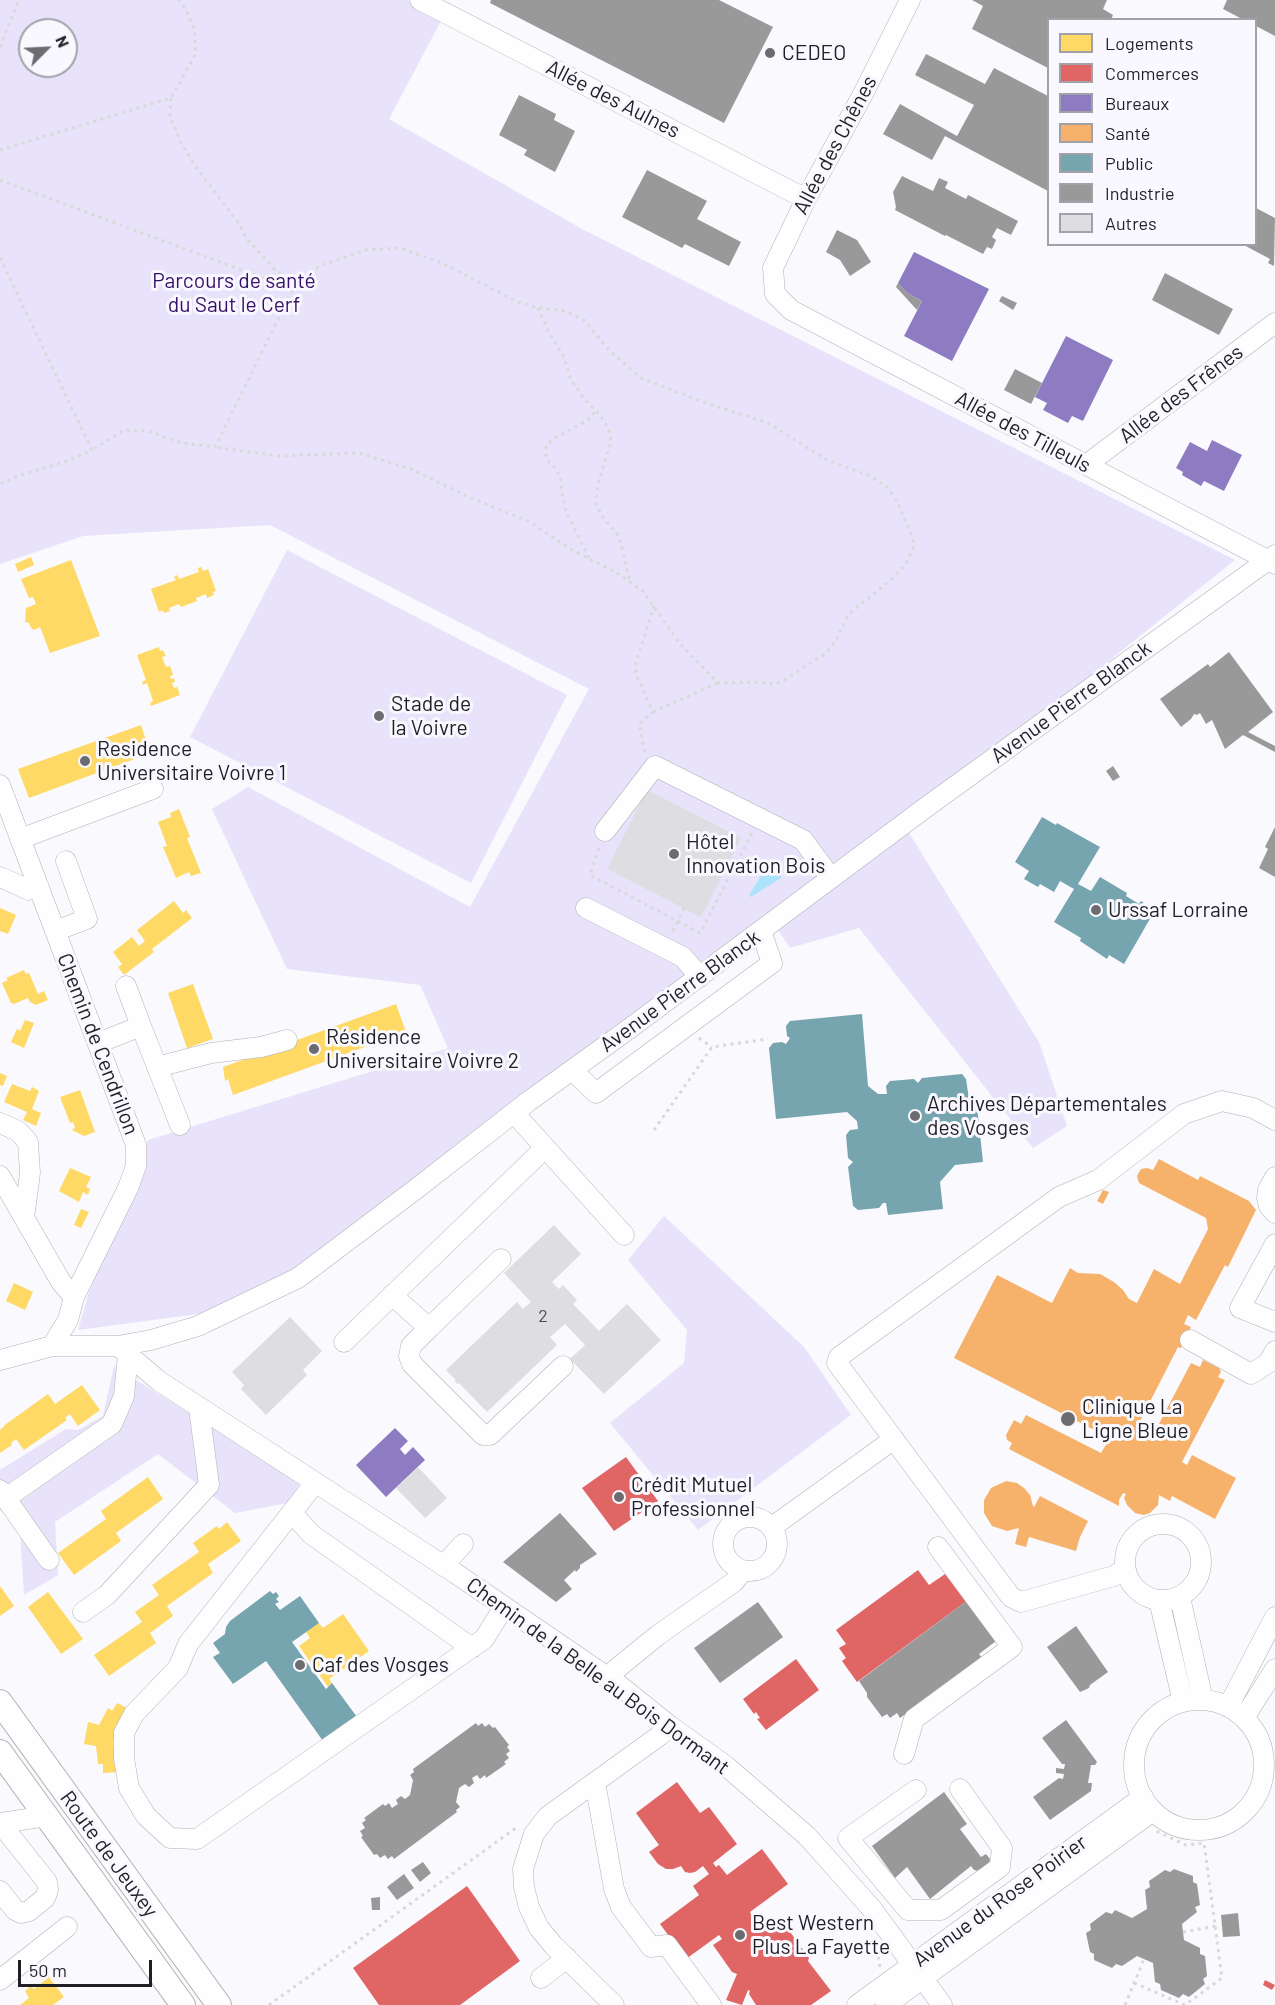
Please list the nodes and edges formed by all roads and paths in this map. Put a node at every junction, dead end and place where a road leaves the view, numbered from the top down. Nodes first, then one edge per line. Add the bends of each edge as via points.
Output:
1 (19, 0) edge
2 (179, 0) edge
3 (420, 0) edge
4 (910, 0) edge
5 (0, 47) edge
6 (171, 98) junction
7 (0, 150) edge
8 (0, 180) edge
9 (806, 199) junction
10 (0, 258) edge
11 (296, 283) junction
12 (775, 294) joint
13 (538, 307) junction
14 (1275, 323) edge
15 (596, 411) junction
16 (215, 447) junction
17 (92, 450) junction
18 (1086, 465) junction
19 (0, 484) edge
20 (590, 559) junction
21 (1273, 560) edge
22 (631, 583) junction
23 (654, 606) junction
24 (718, 683) junction
25 (653, 712) junction
26 (650, 772) junction
27 (0, 785) edge
28 (153, 789) dead end
29 (760, 818) junction
30 (605, 831) joint
31 (20, 838) junction
32 (66, 861) dead end
33 (0, 877) edge
34 (831, 878) junction
35 (39, 887) junction
36 (586, 908) dead end
37 (684, 908) dead end
38 (677, 921) junction
39 (55, 931) junction
40 (761, 931) junction
41 (664, 948) junction
42 (700, 977) junction
43 (126, 986) dead end
44 (141, 1026) junction
45 (768, 1039) dead end
46 (287, 1040) dead end
47 (98, 1043) junction
48 (157, 1067) junction
49 (572, 1070) junction
50 (514, 1113) junction
51 (1275, 1120) edge
52 (0, 1123) edge
53 (180, 1125) dead end
54 (654, 1130) dead end
55 (545, 1148) junction
56 (0, 1176) edge
57 (1275, 1177) edge
58 (1275, 1213) edge
59 (23, 1216) junction
60 (624, 1235) dead end
61 (1275, 1244) edge
62 (501, 1259) dead end
63 (392, 1295) junction
64 (74, 1297) junction
65 (1275, 1322) edge
66 (429, 1328) junction
67 (1190, 1340) dead end
68 (344, 1342) dead end
69 (52, 1346) junction
70 (123, 1350) junction
71 (1275, 1351) edge
72 (0, 1360) edge
73 (563, 1366) dead end
74 (199, 1408) junction
75 (894, 1439) junction
76 (315, 1483) junction
77 (3, 1494) edge
78 (292, 1513) junction
79 (772, 1527) junction
80 (463, 1544) dead end
81 (938, 1547) dead end
82 (49, 1560) dead end
83 (443, 1566) junction
84 (1125, 1569) junction
85 (743, 1571) junction
86 (1182, 1595) junction
87 (1159, 1600) junction
88 (504, 1606) junction
89 (83, 1612) dead end
90 (1275, 1617) edge
91 (472, 1648) junction
92 (1275, 1669) edge
93 (608, 1678) junction
94 (1203, 1700) junction
95 (0, 1702) edge
96 (1183, 1702) junction
97 (1236, 1712) junction
98 (670, 1726) junction
99 (0, 1752) edge
100 (904, 1754) dead end
101 (596, 1782) junction
102 (1268, 1787) edge
103 (960, 1789) dead end
104 (916, 1790) dead end
105 (1148, 1804) junction
106 (47, 1816) junction
107 (0, 1823) edge
108 (1132, 1826) junction
109 (518, 1827) dead end
110 (0, 1891) edge
111 (908, 1910) junction
112 (1216, 1926) junction
113 (67, 1927) dead end
114 (885, 1927) junction
115 (1183, 1932) dead end
116 (567, 1958) junction
117 (1144, 1959) dead end
118 (922, 1977) junction
119 (541, 1978) dead end
120 (0, 1980) edge
121 (1134, 1983) junction
122 (183, 2005) edge
123 (219, 2005) edge
124 (268, 2005) edge
125 (614, 2005) edge
126 (711, 2005) edge
127 (857, 2005) edge
128 (886, 2005) edge
129 (942, 2005) edge
130 (1125, 2005) edge

1 - 5 path
2 - 6 path via 195,31 195,55
3 - 9 street, Allée des Aulnes
4 - 9 street, Allée des Chênes
6 - 7 path
6 - 11 path via 170,116 196,167 247,239 276,272
8 - 11 path via 271,282
9 - 12 street, Allée des Chênes via 773,268
10 - 17 path
11 - 13 path via 320,267 365,250 400,248 451,267 518,302
11 - 16 path
12 - 18 street, Allée des Tilleuls via 791,310
13 - 15 path via 572,380
13 - 24 path via 565,311 584,320 609,350 641,378 768,423 827,460 887,487 898,503 913,538 913,549 892,578 849,614 826,653 774,684
14 - 18 street, Allée des Frênes
15 - 20 path via 546,446 546,457 561,480 566,512
15 - 22 path via 609,429 611,442 596,504 619,536
16 - 17 path via 182,443 148,431 124,430
16 - 20 path via 277,456 359,453 411,469 530,522
17 - 19 path
18 - 21 street, Allée des Tilleuls
20 - 22 path
21 - 34 street, Avenue Pierre Blanck via 994,757
22 - 23 path
23 - 24 path via 680,644
23 - 25 path via 635,666
24 - 25 path
25 - 26 path via 639,724
26 - 29 street via 655,766
26 - 30 street
27 - 31 street, Chemin de Cendrillon
28 - 31 street
29 - 34 street via 803,840
29 - 38 path via 700,933
30 - 38 path via 590,876
31 - 35 street, Chemin de Cendrillon
32 - 39 street via 87,919
33 - 35 street via 29,890
34 - 40 street, Avenue Pierre Blanck
35 - 39 street, Chemin de Cendrillon
36 - 41 street
37 - 38 path
38 - 41 path
39 - 47 street, Chemin de Cendrillon
40 - 42 street, Avenue Pierre Blanck
40 - 49 street via 772,963 596,1093
41 - 42 street via 683,957
42 - 49 street, Avenue Pierre Blanck
43 - 44 street
44 - 47 street
44 - 48 street
45 - 54 path via 712,1047
46 - 48 street
47 - 64 street, Chemin de Cendrillon via 136,1146 136,1166
48 - 53 street
49 - 50 street, Avenue Pierre Blanck
50 - 55 street
50 - 70 street, Avenue Pierre Blanck via 298,1278 198,1326
51 - 75 street via 1253,1108 1222,1101 1184,1114 1098,1180 1059,1197 839,1357 837,1364
52 - 59 street via 18,1131 28,1142 30,1173
55 - 60 street
55 - 63 street
56 - 59 street
57 - 58 street via 1267,1198
59 - 64 street via 61,1282
61 - 65 street via 1240,1308
62 - 66 street
63 - 66 street
63 - 68 street
64 - 69 street, Chemin de Cendrillon via 68,1320
66 - 73 street via 411,1346 412,1364 483,1435 490,1435
67 - 71 street via 1251,1374 1268,1363
69 - 70 street, Avenue Pierre Blanck
69 - 72 street
70 - 74 street, Chemin de la Belle au Bois Dormant
70 - 77 street via 124,1396 112,1424
74 - 76 street, Chemin de la Belle au Bois Dormant
74 - 89 street via 210,1485 107,1595
75 - 79 street
75 - 84 street via 1011,1597 1021,1602 1114,1576
76 - 78 street
76 - 83 street, Chemin de la Belle au Bois Dormant
77 - 82 street
78 - 91 street via 311,1534
78 - 91 street via 188,1644 178,1668 134,1714 124,1733 129,1788 146,1816 170,1838 197,1839
79 - 85 street via 778,1548 775,1557 762,1569
79 - 85 street via 753,1516 729,1527 724,1535 724,1552 728,1561
80 - 83 street
81 - 100 street via 1012,1647 914,1719
83 - 88 street, Chemin de la Belle au Bois Dormant
84 - 86 street via 1128,1545 1135,1535 1157,1524 1180,1528 1190,1535 1201,1557 1197,1579
84 - 87 street via 1137,1590
85 - 93 street via 734,1582 658,1635
86 - 87 street
86 - 94 street
87 - 96 street
88 - 91 street via 484,1639
88 - 93 street, Chemin de la Belle au Bois Dormant
90 - 97 street
92 - 97 street
93 - 98 street, Chemin de la Belle au Bois Dormant
94 - 96 street
94 - 97 street
95 - 123 main road, Route de Jeuxey
96 - 105 street via 1154,1718 1137,1746 1136,1780
97 - 102 street via 1254,1730 1261,1745
98 - 101 street
98 - 114 street, Chemin de la Belle au Bois Dormant via 726,1766 807,1836
99 - 106 main road, Route de Jeuxey
101 - 116 street via 548,1816 534,1834 524,1869 529,1907 539,1928
101 - 126 street via 614,1889 621,1907 651,1947 667,1945
102 - 105 street via 1234,1820 1201,1830 1167,1821
103 - 111 street via 1002,1848 1000,1867 941,1910
104 - 111 street via 848,1838
105 - 108 street, Avenue du Rose Poirier
105 - 118 street, Avenue du Rose Poirier
106 - 107 street
106 - 122 main road, Route de Jeuxey
107 - 110 street via 47,1882 48,1890 45,1898 21,1913
108 - 112 path via 1136,1833 1154,1830 1186,1845 1204,1843
108 - 118 street, Avenue du Rose Poirier
109 - 124 path
111 - 114 street
112 - 115 path
112 - 121 path via 1222,1978 1185,2005
113 - 120 street
114 - 118 street, Chemin de la Belle au Bois Dormant
116 - 119 street
116 - 125 street
117 - 121 path
118 - 127 street, Avenue du Rose Poirier
118 - 128 street, Avenue du Rose Poirier
118 - 129 street, Chemin de la Belle au Bois Dormant
121 - 130 path

